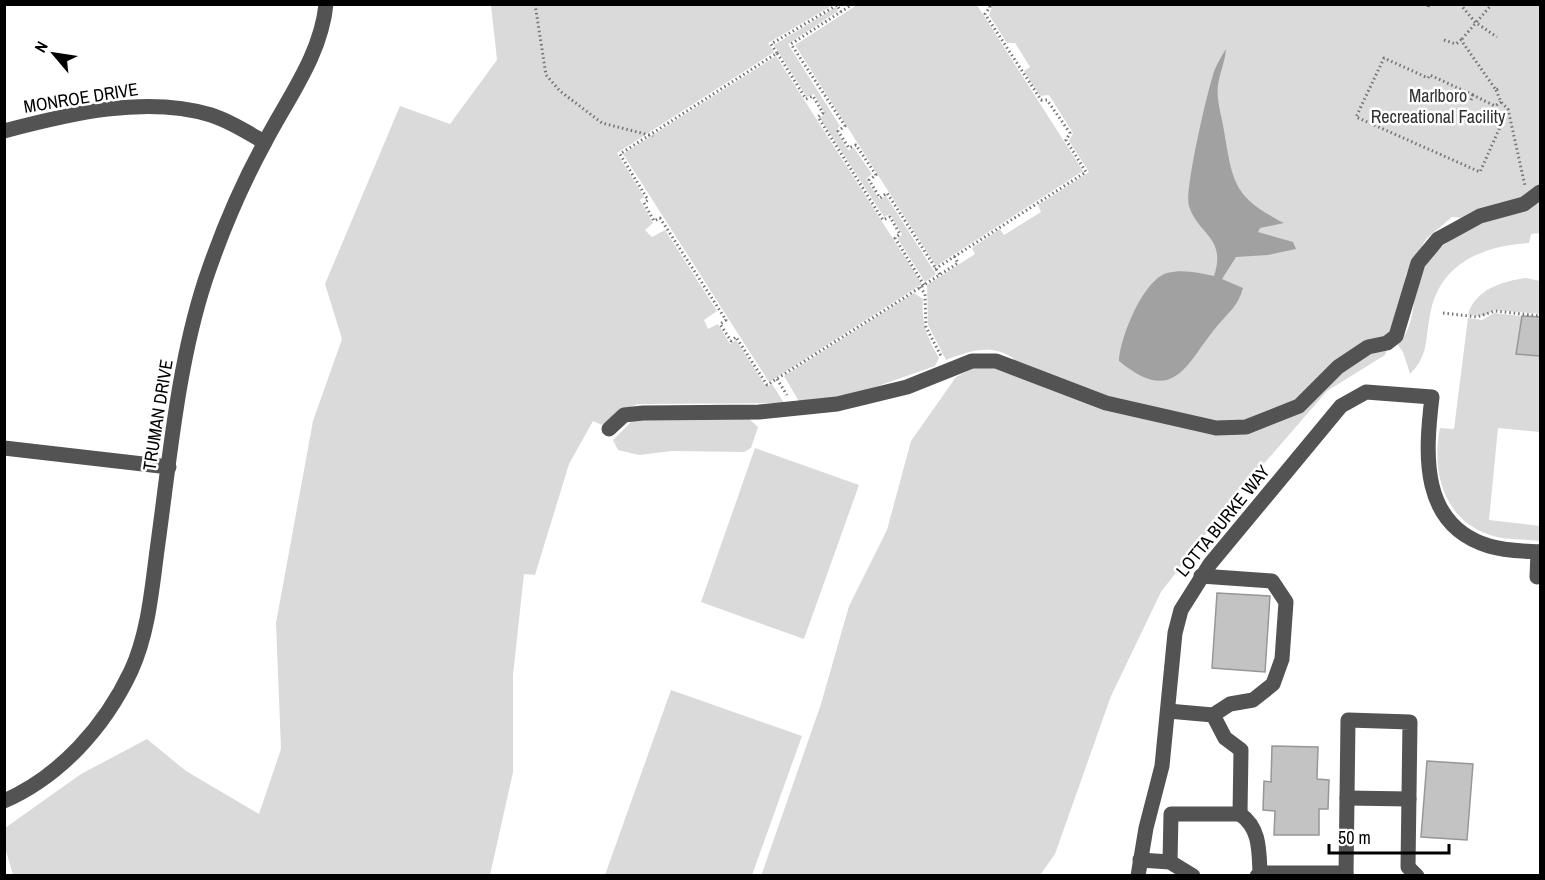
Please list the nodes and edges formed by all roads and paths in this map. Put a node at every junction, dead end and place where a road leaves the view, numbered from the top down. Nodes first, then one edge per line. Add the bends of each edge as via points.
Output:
1 (326, 4) edge
2 (536, 4) edge
3 (853, 4) edge
4 (988, 4) edge
5 (1460, 4) edge
6 (1492, 4) edge
7 (841, 12) junction
8 (1475, 22) junction
9 (1497, 37) dead end
10 (1444, 40) dead end
11 (1461, 40) junction
12 (777, 53) junction
13 (1473, 95) junction
14 (1471, 100) dead end
15 (1501, 102) junction
16 (1508, 109) junction
17 (1510, 123) junction
18 (1517, 124) dead end
19 (4, 131) edge
20 (651, 136) junction
21 (264, 142) junction
22 (1540, 192) edge
23 (1527, 202) junction
24 (954, 255) junction
25 (935, 269) junction
26 (940, 275) junction
27 (922, 286) junction
28 (1443, 313) dead end
29 (1540, 316) edge
30 (949, 369) junction
31 (609, 429) dead end
32 (4, 448) edge
33 (169, 467) junction
34 (1539, 552) edge
35 (1202, 576) junction
36 (1537, 577) dead end
37 (1168, 711) junction
38 (1213, 715) junction
39 (1347, 798) junction
40 (1409, 799) junction
41 (4, 801) edge
42 (1240, 814) junction
43 (1170, 862) junction
44 (1139, 868) edge
45 (1346, 874) edge
46 (1259, 875) edge
47 (1193, 876) edge
48 (1417, 876) edge

1 - 21 street, TRUMAN DRIVE via 316,48
2 - 20 path via 546,75 581,109 602,123
3 - 7 path
4 - 24 path via 986,14 1041,100 1047,100 1070,133 1066,140 1086,172
5 - 8 path
6 - 8 path
7 - 12 path via 837,5 771,44
7 - 25 path via 791,44 845,126 838,131 849,148 856,145 876,176 869,180 880,198 887,193
8 - 9 path
8 - 11 path
10 - 11 path via 1456,44
11 - 15 path via 1498,89
12 - 20 path
12 - 27 path via 806,99 813,96 823,113 818,117 883,220 890,217 900,234 895,238
13 - 14 path
13 - 15 path via 1495,106
13 - 16 path via 1384,58 1356,117 1480,172
15 - 16 path
16 - 17 path
17 - 18 path
17 - 23 path
19 - 21 street, MONROE DRIVE via 90,113 178,108 226,121
20 - 27 path via 620,154 648,200 644,203 654,220 660,218 726,320 720,324 731,341 736,337 767,385
21 - 33 street, TRUMAN DRIVE via 225,224 205,283 190,338
22 - 23 street
23 - 30 street via 1480,216 1438,239 1418,263 1396,336 1387,343 1368,347 1338,367 1299,406 1246,427 1216,428 1115,405 996,361 972,362
24 - 25 path
24 - 26 path via 958,263
25 - 26 path
26 - 27 path
27 - 30 path via 926,327
28 - 29 path via 1477,317 1495,311
30 - 31 street via 907,387 837,404 759,412 643,412 624,415
32 - 33 street
33 - 41 street, TRUMAN DRIVE via 149,608 132,669 110,710 83,744 52,772
34 - 35 street, LOTTA BURKE WAY via 1486,545 1472,539 1442,513 1428,468 1432,397 1366,392 1341,406
34 - 36 street
35 - 37 street, LOTTA BURKE WAY via 1178,617
35 - 38 street via 1272,581 1286,602 1282,659 1273,684 1252,700 1230,704
37 - 38 street
37 - 44 street, LOTTA BURKE WAY via 1162,766
38 - 42 street via 1225,738 1241,750
39 - 40 street
39 - 40 street via 1348,720 1410,722
39 - 45 street
40 - 48 street via 1408,867
42 - 43 street via 1171,814
42 - 46 street via 1251,821 1258,837
43 - 44 street
43 - 47 street
45 - 46 street

